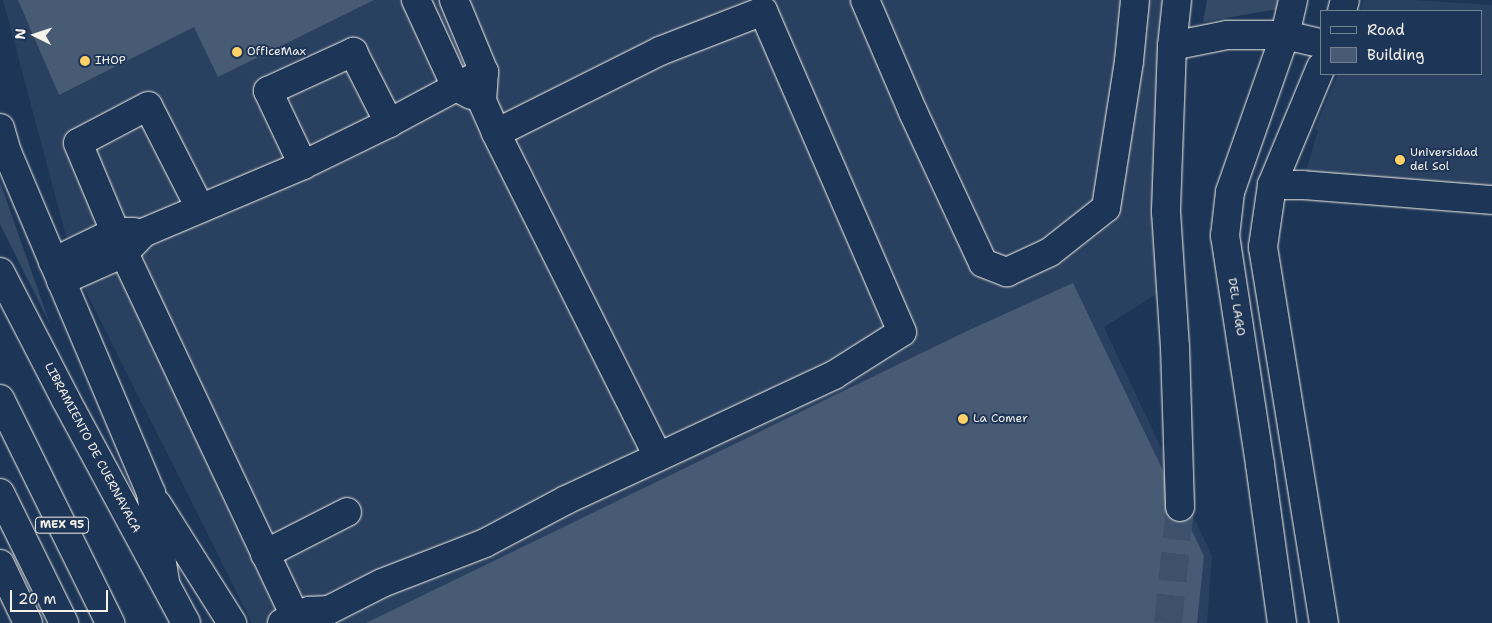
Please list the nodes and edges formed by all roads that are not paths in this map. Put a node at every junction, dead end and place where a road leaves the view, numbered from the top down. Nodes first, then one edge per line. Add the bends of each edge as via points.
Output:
1 (416, 0) edge
2 (454, 0) edge
3 (866, 0) edge
4 (1135, 0) edge
5 (1177, 0) edge
6 (1293, 0) edge
7 (1286, 35) junction
8 (1320, 43) edge
9 (1172, 46) junction
10 (1320, 69) edge
11 (484, 72) junction
12 (456, 87) junction
13 (482, 101) junction
14 (389, 123) junction
15 (0, 128) edge
16 (496, 133) junction
17 (303, 165) junction
18 (1272, 185) junction
19 (1492, 200) edge
20 (200, 208) junction
21 (120, 242) junction
22 (0, 272) edge
23 (57, 272) junction
24 (0, 399) edge
25 (658, 457) junction
26 (0, 493) edge
27 (151, 493) junction
28 (1180, 506) tunnel mouth
29 (347, 512) dead end
30 (265, 554) junction
31 (0, 564) edge
32 (167, 588) junction
33 (325, 616) edge
34 (288, 620) edge
35 (28, 623) edge
36 (64, 623) edge
37 (110, 623) edge
38 (186, 623) edge
39 (232, 623) edge
40 (1282, 623) edge
41 (1324, 623) edge

1 - 12 main road
2 - 11 main road
3 - 4 main road via 982,263 1007,272 1050,252 1106,208
5 - 9 main road
6 - 7 main road, DEL LAGO
7 - 8 main road
7 - 9 main road via 1227,35
7 - 40 main road, DEL LAGO via 1230,192 1225,236
9 - 28 main road via 1166,212 1175,347
10 - 18 main road
11 - 12 main road
11 - 13 main road
12 - 13 main road
12 - 14 main road
13 - 16 main road
14 - 17 main road
14 - 17 main road via 353,52 268,91
15 - 23 main road
16 - 25 main road
16 - 25 main road via 660,52 763,11 902,332 834,375
17 - 20 main road
18 - 19 main road
18 - 41 main road via 1262,247
20 - 21 main road
20 - 21 main road via 148,106 78,143
21 - 23 main road
21 - 30 main road
22 - 32 main road, LIBRAMIENTO DE CUERNAVACA
23 - 27 main road
24 - 37 main road, MEX 95
25 - 33 main road via 485,543 382,583
26 - 36 main road, MEX 95
27 - 32 main road
27 - 39 main road
29 - 30 main road
30 - 34 main road
31 - 35 main road
32 - 38 main road, LIBRAMIENTO DE CUERNAVACA
33 - 34 main road via 309,610

